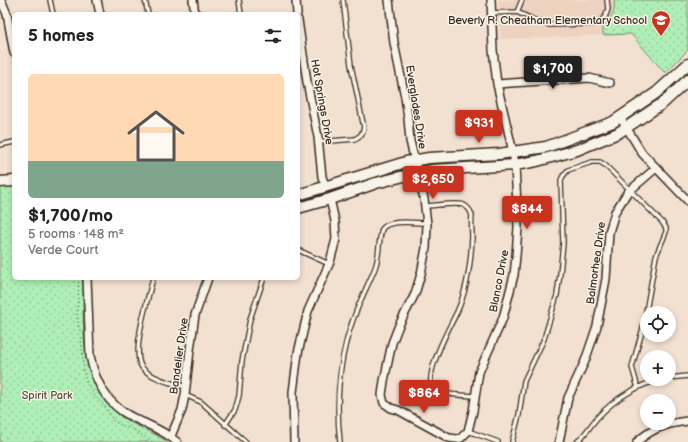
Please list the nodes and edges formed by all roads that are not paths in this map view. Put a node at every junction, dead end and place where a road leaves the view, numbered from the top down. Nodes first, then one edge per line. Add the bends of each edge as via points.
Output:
1 (1, 0) edge
2 (50, 0) edge
3 (97, 0) edge
4 (145, 0) edge
5 (193, 0) edge
6 (239, 0) edge
7 (296, 0) edge
8 (343, 0) edge
9 (389, 0) edge
10 (491, 0) edge
11 (522, 0) edge
12 (607, 0) edge
13 (53, 12) edge
14 (100, 12) edge
15 (148, 12) edge
16 (195, 12) edge
17 (241, 12) edge
18 (297, 12) edge
19 (517, 12) junction
20 (492, 13) junction
21 (300, 34) edge
22 (12, 42) edge
23 (688, 64) edge
24 (688, 80) edge
25 (610, 83) dead end
26 (497, 84) junction
27 (620, 117) junction
28 (626, 127) junction
29 (12, 142) edge
30 (318, 142) junction
31 (0, 145) edge
32 (513, 152) junction
33 (414, 160) junction
34 (515, 165) junction
35 (656, 168) junction
36 (417, 173) junction
37 (12, 181) edge
38 (0, 182) edge
39 (326, 188) junction
40 (630, 190) junction
41 (300, 194) edge
42 (330, 199) junction
43 (688, 201) edge
44 (424, 206) junction
45 (300, 207) edge
46 (427, 223) junction
47 (300, 251) edge
48 (329, 264) junction
49 (87, 280) edge
50 (153, 280) edge
51 (207, 280) edge
52 (263, 280) edge
53 (688, 376) edge
54 (676, 377) edge
55 (644, 386) edge
56 (186, 387) junction
57 (638, 388) junction
58 (185, 395) junction
59 (475, 396) junction
60 (688, 422) edge
61 (225, 425) junction
62 (468, 431) junction
63 (170, 436) junction
64 (177, 442) edge
65 (246, 442) edge
66 (294, 442) edge
67 (340, 442) edge
68 (498, 442) edge
69 (512, 442) edge
70 (560, 442) edge
71 (577, 442) edge
72 (637, 442) edge

1 - 22 street via 7,14
2 - 13 lane
3 - 14 street
4 - 15 lane
5 - 16 street
6 - 17 lane
7 - 18 street
8 - 30 lane via 351,65 364,128 361,135 355,139
9 - 33 street, Everglades Drive
10 - 20 street, Blanco Drive
11 - 19 lane
12 - 19 lane via 606,15 596,23 549,25
19 - 20 lane
20 - 26 street, Blanco Drive
21 - 30 street, Hot Springs Drive
23 - 27 street via 656,93
24 - 28 street via 663,103
25 - 26 street via 589,78
26 - 32 street, Blanco Drive
27 - 28 street
27 - 32 street via 613,122 546,147
28 - 34 street via 618,133 577,150
28 - 35 street via 642,153
29 - 31 lane
30 - 39 street, Hot Springs Drive via 322,177
32 - 33 street
32 - 34 street, Blanco Drive
33 - 36 street, Everglades Drive
33 - 39 street
34 - 36 street
34 - 59 street, Blanco Drive via 518,228 514,275 503,318 479,372
35 - 40 street, Balmorhea Drive
35 - 43 street
36 - 42 street via 376,183
36 - 44 street, Everglades Drive
37 - 38 street
39 - 41 street
40 - 57 lane via 666,228 654,266 644,328 632,367
40 - 69 lane via 600,162 568,170 563,176 563,243 557,296 544,339 524,381
40 - 70 street, Balmorhea Drive via 615,212 611,225 602,302 590,347 568,398
42 - 45 street
42 - 48 street via 336,239
44 - 46 street, Everglades Drive
44 - 59 lane via 462,204 471,212 471,251 466,280 458,310 435,359 431,382 434,389 441,393
46 - 62 street, Everglades Drive via 421,274 415,294 392,343 382,395 387,406 449,438 460,439
46 - 67 lane via 391,223 382,229 376,267 358,307 341,367 338,396
47 - 48 lane
48 - 66 street via 308,312 298,353 294,392
49 - 63 street via 90,356 101,388 122,411
50 - 56 lane via 138,348 140,365 168,383
51 - 56 street, Bandelier Drive via 195,315
52 - 61 lane via 250,319 239,396 235,410
53 - 54 lane
55 - 57 lane
56 - 58 street, Bandelier Drive
57 - 71 lane via 601,413
58 - 61 lane via 201,402
58 - 63 street, Bandelier Drive via 182,410
59 - 62 street, Blanco Drive
60 - 72 street via 667,424 652,430
61 - 65 lane
62 - 68 lane
63 - 64 street

